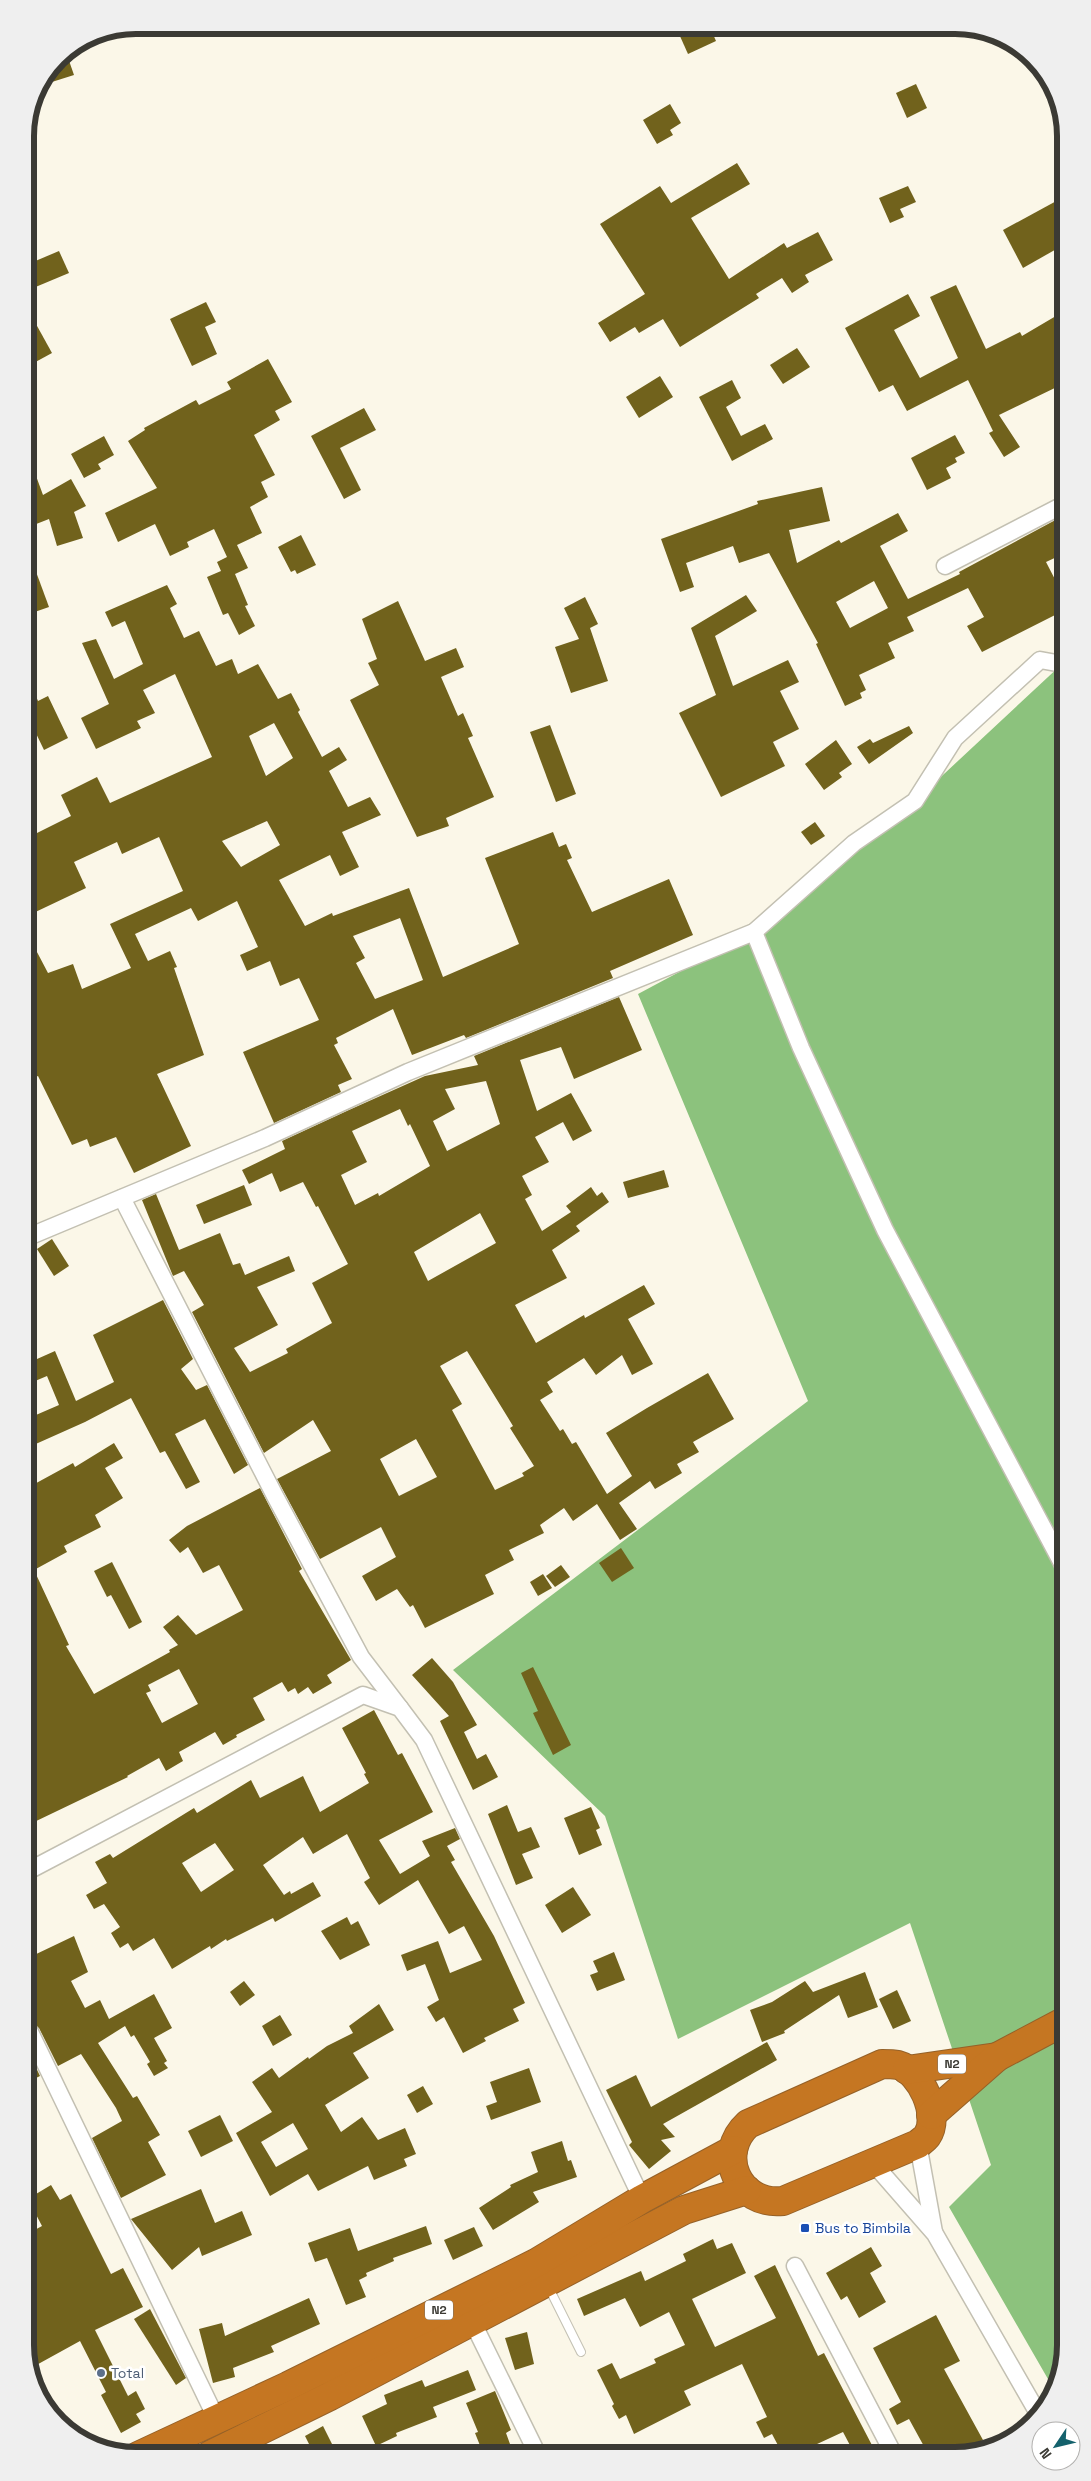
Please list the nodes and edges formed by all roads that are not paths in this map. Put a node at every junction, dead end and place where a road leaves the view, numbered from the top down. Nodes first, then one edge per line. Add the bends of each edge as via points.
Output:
1 (1057, 508) edge
2 (945, 566) dead end
3 (1057, 663) edge
4 (754, 932) junction
5 (122, 1198) junction
6 (34, 1235) edge
7 (1057, 1554) edge
8 (400, 1708) junction
9 (34, 1868) edge
10 (1057, 2026) edge
11 (34, 2040) edge
12 (997, 2057) junction
13 (907, 2070) junction
14 (931, 2115) junction
15 (918, 2144) junction
16 (733, 2150) junction
17 (873, 2163) junction
18 (747, 2190) junction
19 (642, 2199) junction
20 (935, 2234) junction
21 (795, 2266) dead end
22 (546, 2282) junction
23 (472, 2321) junction
24 (581, 2352) dead end
25 (1035, 2408) edge
26 (216, 2420) junction
27 (158, 2447) edge
28 (226, 2447) edge
29 (534, 2447) edge
30 (890, 2447) edge

1 - 2 street
3 - 4 street via 1040,660 955,738 915,801 854,843
4 - 5 street via 408,1072 265,1138
4 - 7 street via 801,1048 885,1230
5 - 6 street
5 - 8 street via 361,1657
8 - 9 street via 363,1695
8 - 19 street via 424,1740
10 - 12 highway, N2
11 - 26 street
12 - 13 highway, N2
12 - 14 highway, N2
13 - 14 highway via 922,2086
13 - 16 highway via 898,2065 882,2064 748,2124 738,2133
14 - 15 highway via 927,2136
15 - 17 highway
15 - 20 street
16 - 18 highway via 733,2167
16 - 19 highway, N2
17 - 18 highway via 783,2201 770,2202
17 - 20 street
18 - 22 highway, N2 via 684,2210
19 - 26 highway, N2 via 536,2263
20 - 25 street
21 - 30 street
22 - 23 highway, N2
22 - 24 lane
23 - 28 highway, N2
23 - 29 street
26 - 27 highway, N2

